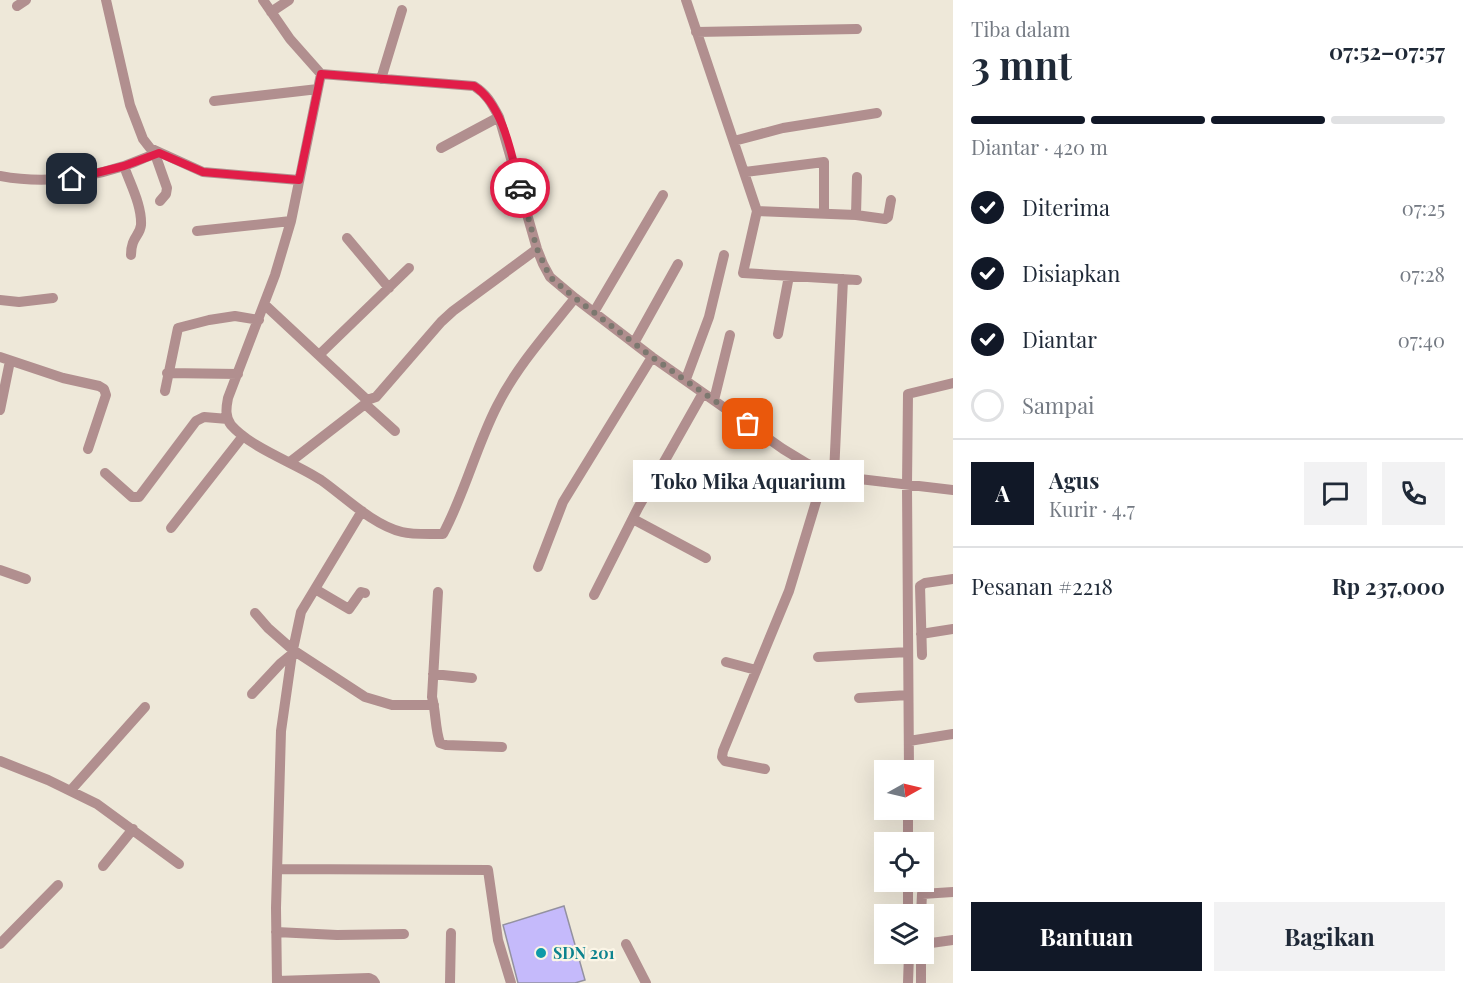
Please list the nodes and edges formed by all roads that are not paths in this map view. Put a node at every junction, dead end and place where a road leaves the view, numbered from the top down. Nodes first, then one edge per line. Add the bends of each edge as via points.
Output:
1 (106, 0) edge
2 (263, 0) edge
3 (289, 0) edge
4 (686, 0) edge
5 (402, 10) dead end
6 (271, 12) junction
7 (857, 29) dead end
8 (696, 32) junction
9 (321, 74) junction
10 (381, 79) junction
11 (318, 89) junction
12 (214, 101) dead end
13 (877, 112) dead end
14 (499, 117) junction
15 (734, 141) junction
16 (441, 148) dead end
17 (157, 154) junction
18 (124, 166) junction
19 (745, 172) junction
20 (0, 176) edge
21 (857, 177) dead end
22 (299, 180) junction
23 (663, 195) dead end
24 (891, 200) dead end
25 (160, 201) dead end
26 (757, 211) junction
27 (824, 213) junction
28 (856, 215) junction
29 (291, 221) junction
30 (197, 231) dead end
31 (347, 238) dead end
32 (537, 249) junction
33 (131, 255) dead end
34 (723, 255) dead end
35 (678, 264) dead end
36 (409, 268) dead end
37 (789, 276) junction
38 (843, 279) junction
39 (857, 280) dead end
40 (389, 288) junction
41 (52, 298) dead end
42 (575, 298) junction
43 (0, 300) edge
44 (265, 305) junction
45 (594, 312) junction
46 (259, 320) junction
47 (778, 334) dead end
48 (730, 335) dead end
49 (634, 343) junction
50 (319, 355) junction
51 (652, 357) junction
52 (5, 359) edge
53 (167, 373) junction
54 (238, 374) junction
55 (686, 379) junction
56 (953, 383) edge
57 (165, 391) dead end
58 (703, 393) junction
59 (714, 400) junction
60 (366, 402) junction
61 (0, 410) edge
62 (228, 419) junction
63 (395, 431) dead end
64 (243, 436) junction
65 (88, 449) dead end
66 (290, 462) junction
67 (105, 473) dead end
68 (829, 473) junction
69 (907, 485) junction
70 (953, 489) edge
71 (362, 511) junction
72 (633, 519) junction
73 (171, 528) dead end
74 (706, 558) dead end
75 (538, 567) dead end
76 (0, 570) edge
77 (26, 579) dead end
78 (953, 579) edge
79 (315, 589) junction
80 (438, 592) dead end
81 (365, 593) dead end
82 (594, 595) dead end
83 (255, 613) dead end
84 (953, 628) edge
85 (921, 634) junction
86 (292, 652) junction
87 (908, 652) junction
88 (922, 656) dead end
89 (818, 657) dead end
90 (726, 662) dead end
91 (756, 670) junction
92 (433, 674) junction
93 (472, 678) dead end
94 (252, 694) dead end
95 (908, 695) junction
96 (859, 698) dead end
97 (434, 705) junction
98 (145, 707) dead end
99 (953, 734) edge
100 (909, 741) junction
101 (502, 747) dead end
102 (909, 760) edge
103 (0, 761) edge
104 (765, 769) dead end
105 (71, 790) junction
106 (133, 830) junction
107 (179, 864) dead end
108 (103, 866) dead end
109 (277, 868) junction
110 (58, 885) dead end
111 (953, 892) edge
112 (922, 904) edge
113 (276, 932) junction
114 (451, 933) dead end
115 (404, 934) dead end
116 (953, 940) edge
117 (934, 943) edge
118 (0, 944) edge
119 (626, 944) dead end
120 (909, 964) edge
121 (921, 964) edge
122 (277, 982) edge
123 (375, 983) edge
124 (450, 983) edge
125 (511, 983) edge
126 (646, 983) edge
127 (908, 983) edge
128 (921, 983) edge

1 - 17 street via 130,105 143,139
2 - 6 street
3 - 6 street
4 - 8 street
5 - 10 street
6 - 9 street
7 - 8 street
8 - 15 street
9 - 10 street
9 - 11 street
10 - 14 street via 474,86 491,101
11 - 12 street
11 - 22 street
13 - 15 street via 783,128
14 - 16 street
14 - 32 street
15 - 19 street
17 - 18 street
17 - 22 street via 203,172
17 - 25 street via 167,188
18 - 20 street via 72,179 41,181
18 - 33 street via 141,219 139,232 130,244
19 - 26 street
19 - 27 street via 824,162
21 - 28 street
22 - 29 street
23 - 45 street
24 - 28 street via 887,218
26 - 27 street
26 - 37 street via 743,273
27 - 28 street
29 - 30 street
29 - 44 street
31 - 40 street
32 - 42 street via 550,277
32 - 60 street via 453,311 376,397
34 - 55 street via 709,317
35 - 49 street
36 - 40 street
37 - 38 street
37 - 47 street
38 - 39 street
38 - 68 street
40 - 50 street
41 - 43 street
42 - 45 street
42 - 71 street via 507,387 443,534 403,532
44 - 46 street
44 - 50 street
45 - 49 street
46 - 53 street via 236,316 178,328
46 - 54 street
48 - 59 street
49 - 51 street
50 - 60 street
51 - 55 street
51 - 75 street via 563,502
52 - 61 street
52 - 65 street via 104,389 106,395
53 - 54 street
53 - 57 street
54 - 62 street via 228,398
55 - 58 street
56 - 69 street via 908,394
58 - 59 street
58 - 72 street
59 - 68 street via 783,449
60 - 63 street
60 - 66 street
62 - 64 street
62 - 67 street via 204,417 196,421 139,497 132,497
64 - 66 street
64 - 73 street
66 - 71 street
68 - 69 street
68 - 91 street via 789,591
69 - 70 street
69 - 87 street
71 - 79 street
72 - 74 street
72 - 82 street
76 - 77 street
78 - 85 street via 920,586
79 - 81 street via 349,609 361,592
79 - 86 street via 301,612
80 - 92 street
83 - 86 street
84 - 85 street
85 - 88 street
86 - 94 street
86 - 97 street via 366,697 392,705
86 - 109 street via 281,731
87 - 89 street
87 - 95 street
90 - 91 street
91 - 104 street via 722,757 725,761
92 - 93 street
92 - 97 street
95 - 96 street
95 - 100 street
97 - 101 street via 440,743
98 - 105 street
99 - 100 street
100 - 102 street
103 - 105 street
105 - 106 street
106 - 107 street
106 - 108 street
109 - 113 street
109 - 125 street via 488,870 498,940
110 - 118 street
111 - 112 street via 922,894
113 - 115 street
113 - 122 street
114 - 124 street
116 - 117 street
119 - 126 street
120 - 127 street
121 - 128 street
122 - 123 street via 369,978

